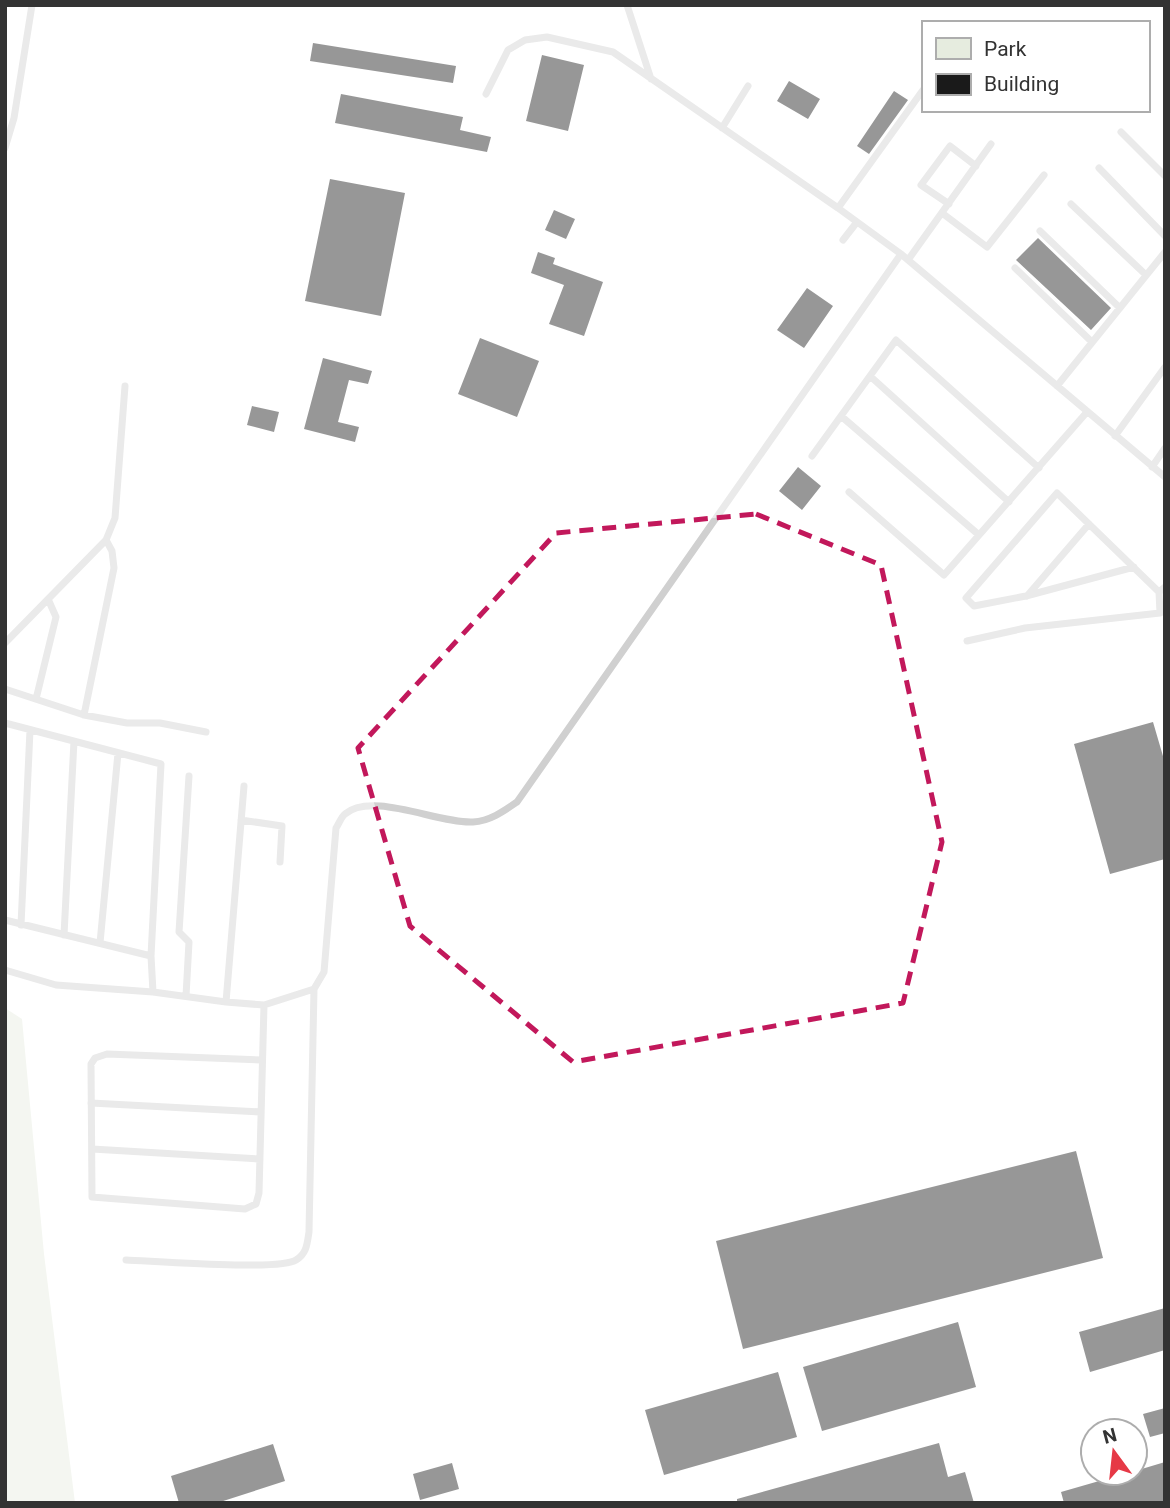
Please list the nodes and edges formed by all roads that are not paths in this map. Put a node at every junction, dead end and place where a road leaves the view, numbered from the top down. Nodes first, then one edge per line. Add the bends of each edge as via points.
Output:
1 (32, 5) edge
2 (627, 5) edge
3 (651, 79) junction
4 (748, 86) dead end
5 (922, 91) edge
6 (486, 94) dead end
7 (722, 128) junction
8 (1121, 132) dead end
9 (991, 145) dead end
10 (5, 148) edge
11 (976, 166) junction
12 (1099, 168) dead end
13 (1044, 175) dead end
14 (1165, 176) edge
15 (949, 204) junction
16 (1072, 204) dead end
17 (838, 208) junction
18 (943, 213) junction
19 (857, 222) junction
20 (1040, 231) dead end
21 (1165, 236) edge
22 (843, 240) dead end
23 (1165, 252) edge
24 (901, 254) junction
25 (908, 260) junction
26 (1015, 268) dead end
27 (1146, 275) junction
28 (1120, 308) junction
29 (1092, 342) junction
30 (1165, 368) edge
31 (870, 376) junction
32 (125, 386) dead end
33 (1057, 386) junction
34 (1087, 412) junction
35 (841, 416) junction
36 (1115, 436) junction
37 (1165, 448) edge
38 (812, 456) dead end
39 (1152, 467) junction
40 (1039, 468) junction
41 (1165, 477) edge
42 (849, 492) dead end
43 (1009, 502) junction
44 (1089, 524) junction
45 (979, 536) junction
46 (106, 540) junction
47 (1134, 567) junction
48 (1162, 589) edge
49 (1026, 596) junction
50 (48, 599) junction
51 (967, 640) dead end
52 (5, 643) edge
53 (5, 689) edge
54 (36, 699) junction
55 (84, 715) junction
56 (5, 723) edge
57 (30, 730) junction
58 (206, 732) dead end
59 (74, 741) junction
60 (118, 753) junction
61 (189, 776) dead end
62 (244, 786) dead end
63 (241, 820) junction
64 (280, 862) dead end
65 (5, 920) edge
66 (21, 925) junction
67 (64, 935) junction
68 (100, 943) junction
69 (151, 956) junction
70 (5, 970) edge
71 (314, 989) junction
72 (153, 992) junction
73 (186, 996) junction
74 (226, 1002) junction
75 (264, 1005) junction
76 (261, 1060) junction
77 (91, 1103) junction
78 (261, 1112) junction
79 (92, 1149) junction
80 (260, 1159) junction
81 (126, 1260) dead end

1 - 10 lane
2 - 3 lane
3 - 6 lane via 613,52 547,37 525,40 508,50
3 - 7 lane
4 - 7 lane
5 - 17 lane
7 - 17 lane
8 - 14 lane
9 - 11 lane
11 - 15 lane
11 - 15 lane via 950,146 921,185
12 - 21 lane
13 - 18 lane via 987,247
15 - 18 lane
16 - 27 lane
17 - 19 lane
18 - 25 lane
19 - 22 lane
19 - 24 lane
20 - 28 lane
23 - 27 lane
24 - 25 lane
24 - 71 lane via 517,802 498,815 474,822 375,805 344,814 336,828 324,972
25 - 33 lane
26 - 29 lane
27 - 28 lane
28 - 29 lane
29 - 33 lane
30 - 36 lane
31 - 35 lane
31 - 40 lane via 896,340
31 - 43 lane
32 - 46 lane via 115,518
33 - 34 lane
34 - 36 lane
34 - 40 lane
35 - 38 lane
35 - 45 lane
36 - 39 lane
37 - 39 lane
39 - 41 lane
40 - 43 lane
42 - 45 lane via 944,575
43 - 45 lane
44 - 47 lane
44 - 49 lane
44 - 49 lane via 1057,493 966,598 974,606
46 - 50 lane
46 - 55 lane via 114,568
47 - 48 lane
47 - 49 lane
48 - 51 lane via 1160,613 1025,628
50 - 52 lane
50 - 54 lane via 56,617
53 - 54 lane
54 - 55 lane
55 - 58 lane
56 - 57 lane
57 - 59 lane
57 - 66 lane
59 - 60 lane
59 - 67 lane
60 - 68 lane
60 - 69 lane via 161,764
61 - 73 lane via 179,932 189,942
62 - 63 lane
63 - 64 lane via 282,826
63 - 74 lane
65 - 66 lane
66 - 67 lane
67 - 68 lane
68 - 69 lane
69 - 72 lane
70 - 72 lane via 56,985
71 - 75 lane
71 - 81 lane via 306,1252 293,1262 269,1266
72 - 73 lane
73 - 74 lane
74 - 75 lane
75 - 76 lane
76 - 77 lane via 107,1054 91,1064
76 - 78 lane
77 - 78 lane
77 - 79 lane
78 - 80 lane
79 - 80 lane
79 - 80 lane via 92,1197 245,1209 256,1204

